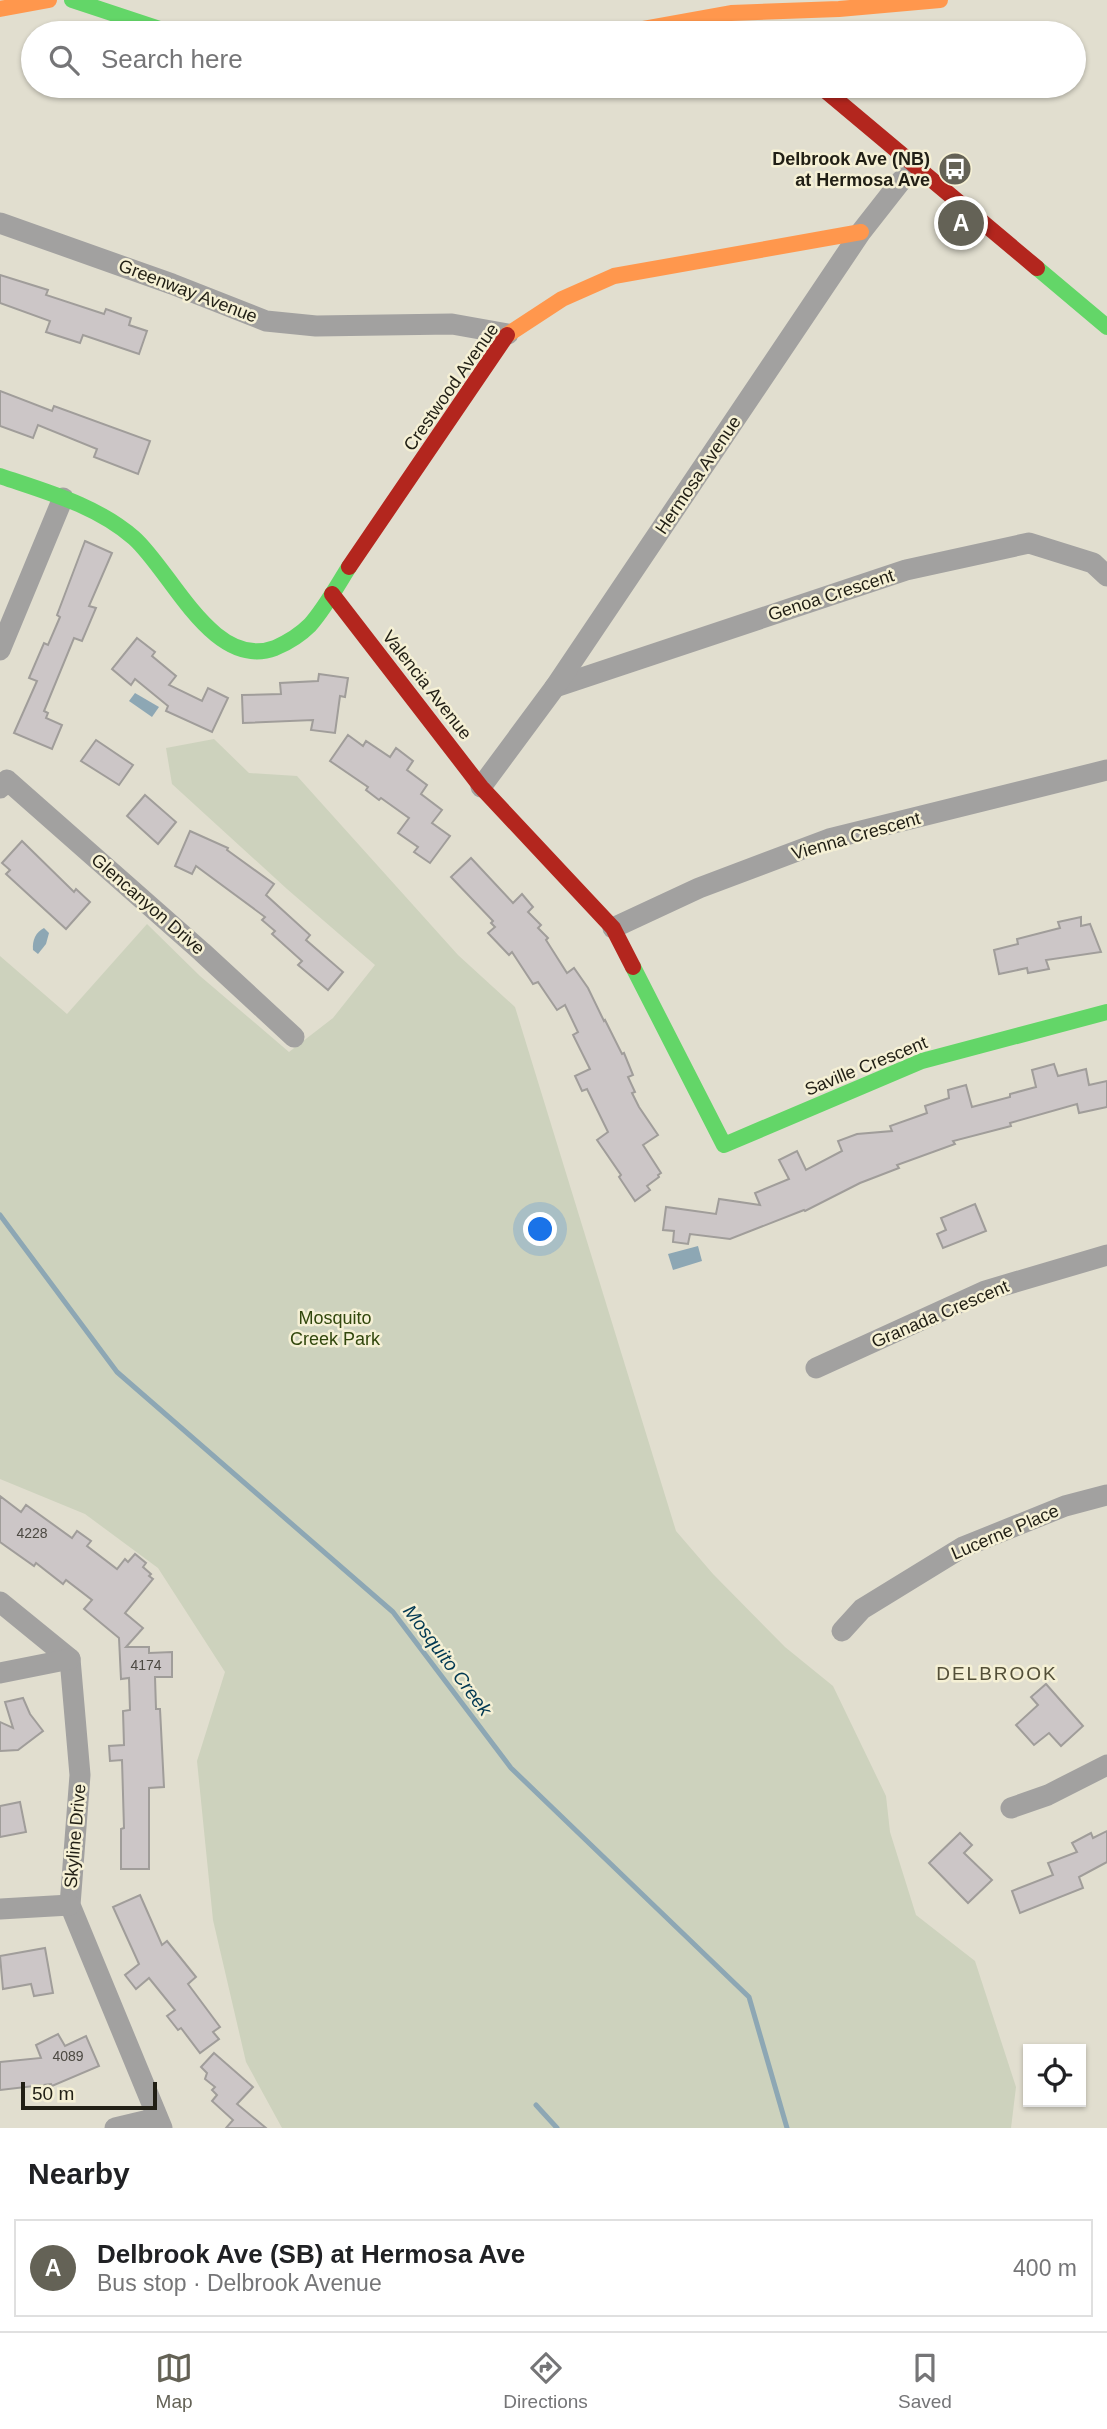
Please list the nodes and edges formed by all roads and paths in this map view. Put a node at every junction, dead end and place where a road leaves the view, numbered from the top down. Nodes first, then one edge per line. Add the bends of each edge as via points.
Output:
1 (49, 0) edge
2 (72, 0) edge
3 (940, 0) edge
4 (723, 6) edge
5 (0, 9) edge
6 (839, 9) junction
7 (136, 21) edge
8 (666, 21) edge
9 (741, 21) edge
10 (832, 21) edge
11 (835, 98) edge
12 (917, 166) junction
13 (0, 223) edge
14 (862, 232) junction
15 (1107, 327) edge
16 (508, 334) junction
17 (0, 476) edge
18 (63, 498) junction
19 (1107, 576) edge
20 (331, 594) junction
21 (0, 650) edge
22 (555, 687) junction
23 (1107, 771) edge
24 (3, 780) edge
25 (481, 787) junction
26 (613, 928) junction
27 (1107, 1012) edge
28 (294, 1037) dead end
29 (724, 1145) joint
30 (1107, 1255) edge
31 (816, 1368) dead end
32 (1107, 1495) edge
33 (0, 1602) edge
34 (842, 1632) dead end
35 (70, 1659) junction
36 (0, 1673) edge
37 (1107, 1765) edge
38 (1011, 1808) dead end
39 (70, 1905) junction
40 (0, 1909) edge
41 (156, 2125) edge
42 (115, 2128) edge

1 - 5 street
2 - 7 street
3 - 6 street
4 - 6 street
4 - 8 street
4 - 9 street
6 - 10 street
11 - 12 street
12 - 14 street, Hermosa Avenue
12 - 15 street
13 - 16 street, Greenway Avenue via 266,321 316,326 452,324
14 - 16 street, Crestwood Avenue via 614,276 562,299
14 - 22 street, Hermosa Avenue
16 - 20 street, Crestwood Avenue
17 - 18 street
18 - 20 street via 106,516 136,540 199,617 224,642 246,652 267,651 290,642 311,624
18 - 21 street
19 - 22 street, Genoa Crescent via 1093,563 1029,543 906,570
20 - 25 street, Valencia Avenue
22 - 25 street, Hermosa Avenue
23 - 26 street, Vienna Crescent via 829,839 699,888
24 - 28 street, Glencanyon Drive
25 - 26 street, Valencia Avenue
26 - 29 street, Valencia Avenue
27 - 29 street, Saville Crescent via 922,1061
30 - 31 street, Granada Crescent via 985,1291
32 - 34 street, Lucerne Place via 1065,1506 963,1547 862,1609
33 - 35 street
35 - 36 street
35 - 39 street, Skyline Drive via 80,1775
37 - 38 street
39 - 40 street
39 - 41 street, Skyline Drive
41 - 42 street

